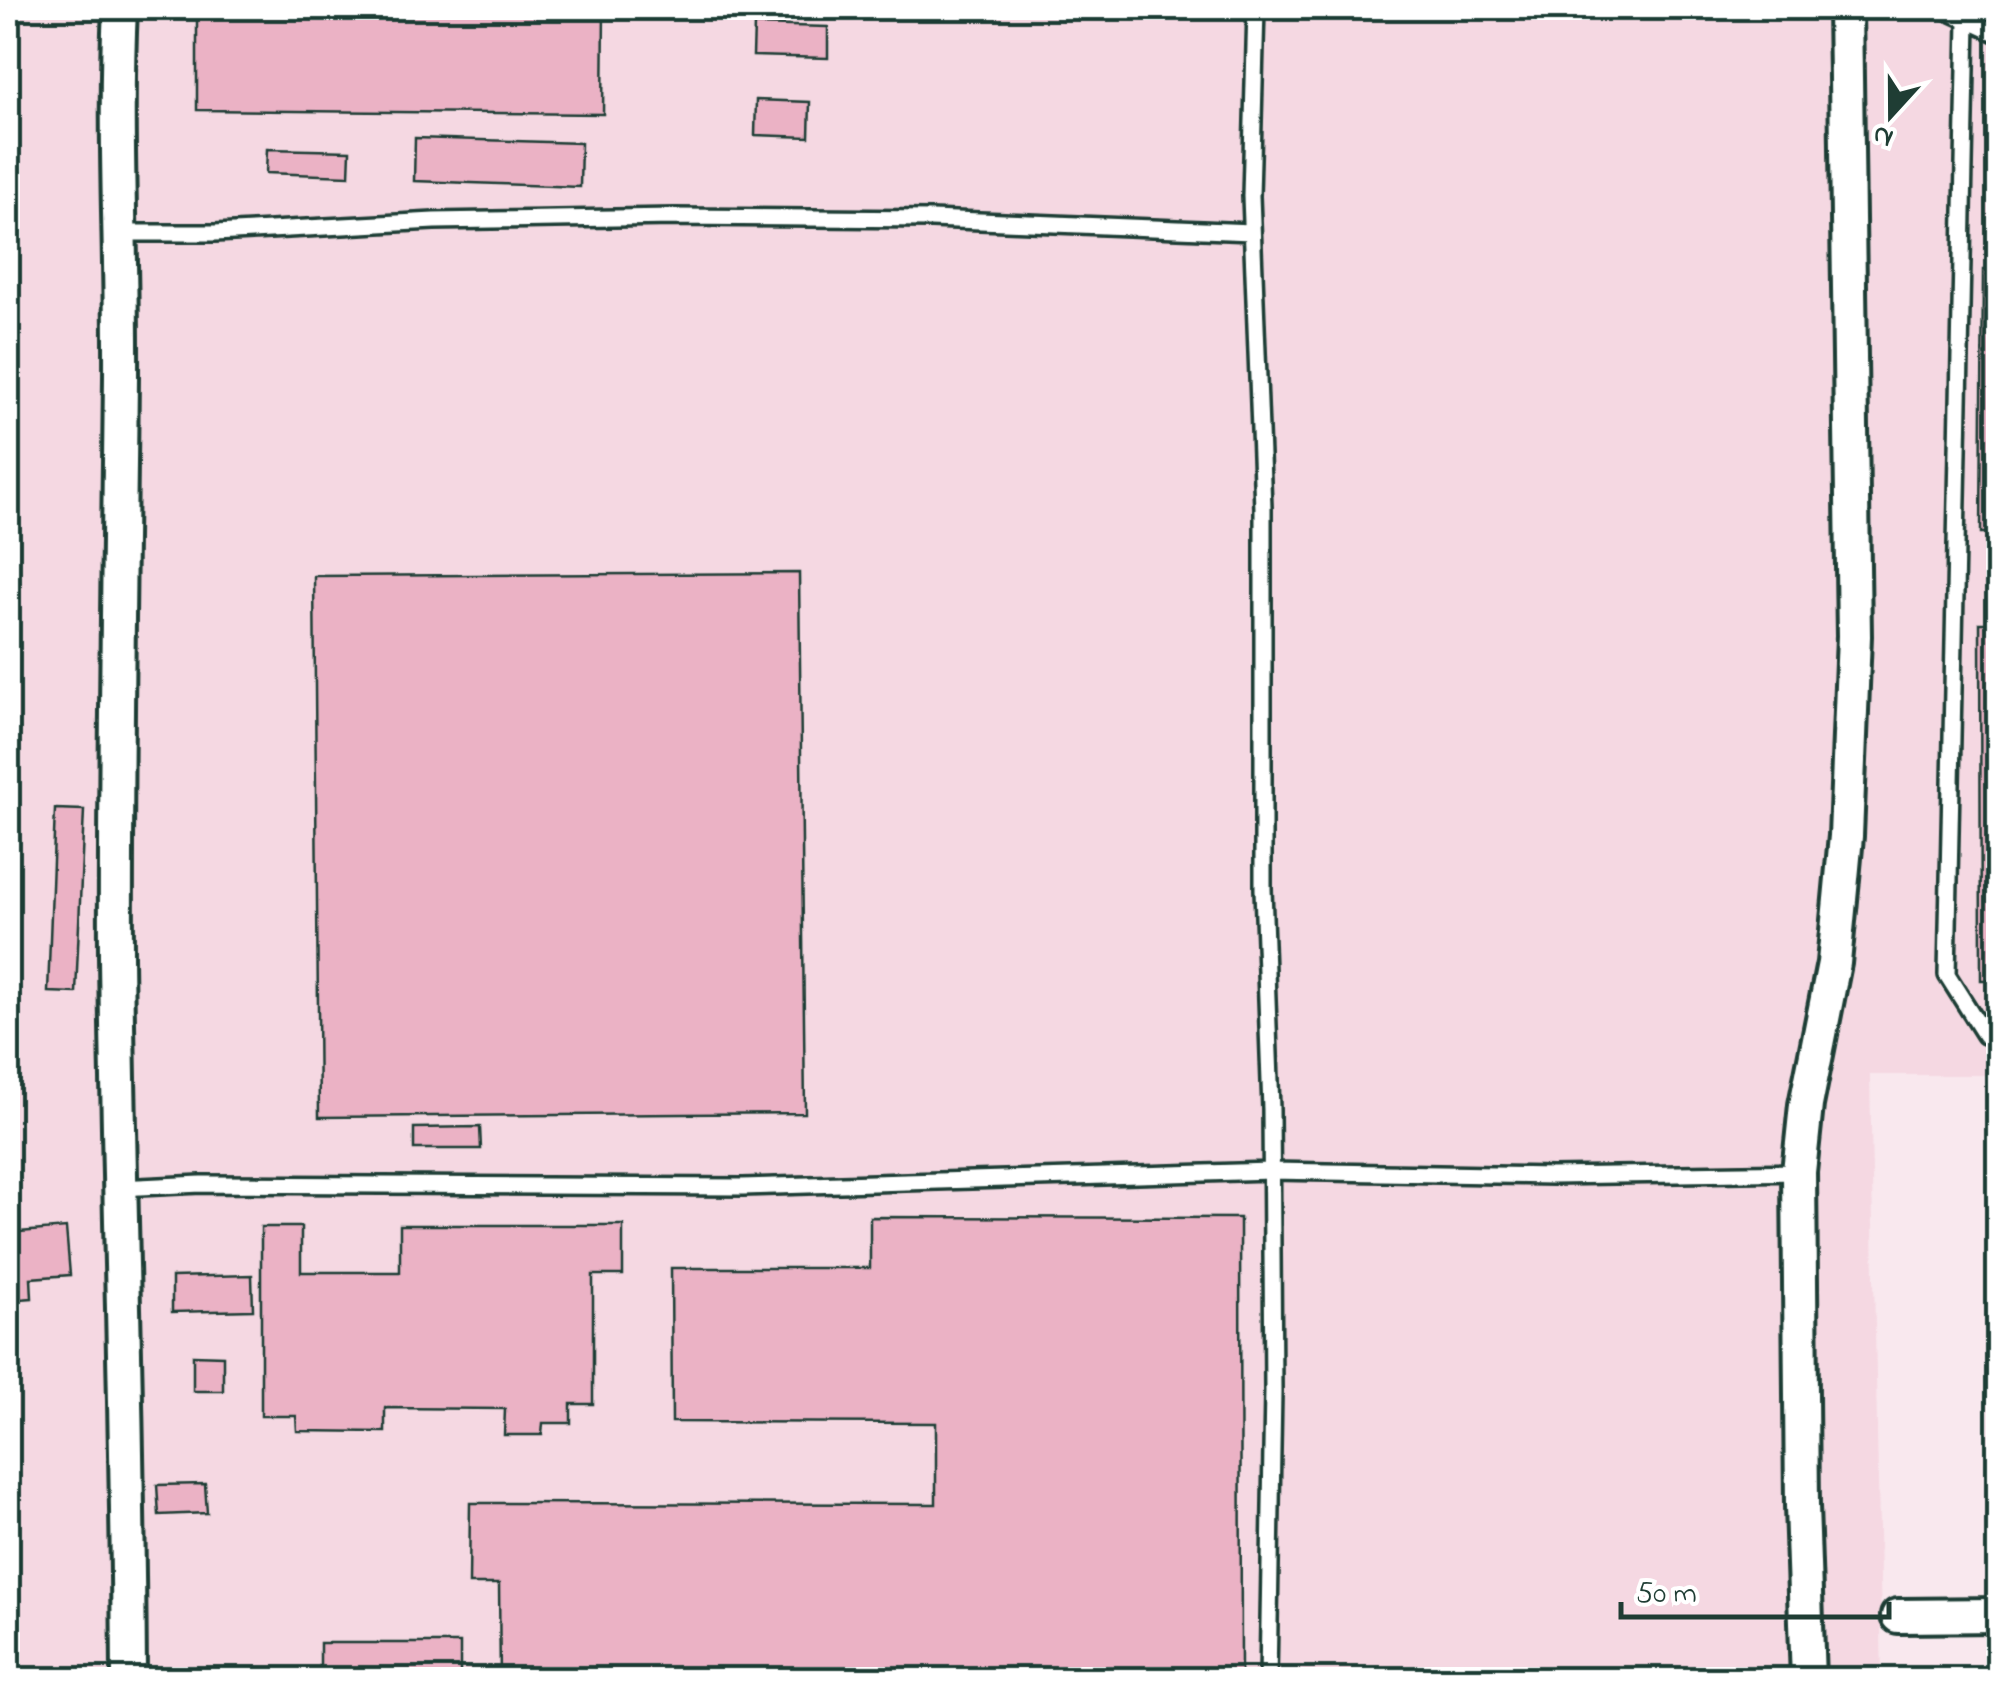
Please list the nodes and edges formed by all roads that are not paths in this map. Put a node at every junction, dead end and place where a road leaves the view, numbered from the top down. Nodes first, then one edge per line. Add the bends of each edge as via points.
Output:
1 (120, 8) edge
2 (1256, 8) edge
3 (1845, 8) edge
4 (1941, 8) edge
5 (1967, 21) junction
6 (1998, 34) edge
7 (1252, 232) junction
8 (118, 233) junction
9 (1998, 1035) edge
10 (1271, 1171) junction
11 (1799, 1172) junction
12 (119, 1188) junction
13 (1998, 1614) edge
14 (1898, 1616) dead end
15 (128, 1680) edge
16 (1268, 1680) edge
17 (1808, 1680) edge

1 - 8 street
2 - 7 lane
3 - 11 street via 1851,716 1834,963
4 - 5 lane
5 - 6 lane
5 - 9 lane via 1947,975 1985,1035
7 - 8 lane via 674,217
7 - 10 lane via 1263,508 1262,889
8 - 12 street
10 - 11 lane
10 - 12 lane via 743,1187
10 - 16 lane
11 - 17 street
12 - 15 street
13 - 14 street

